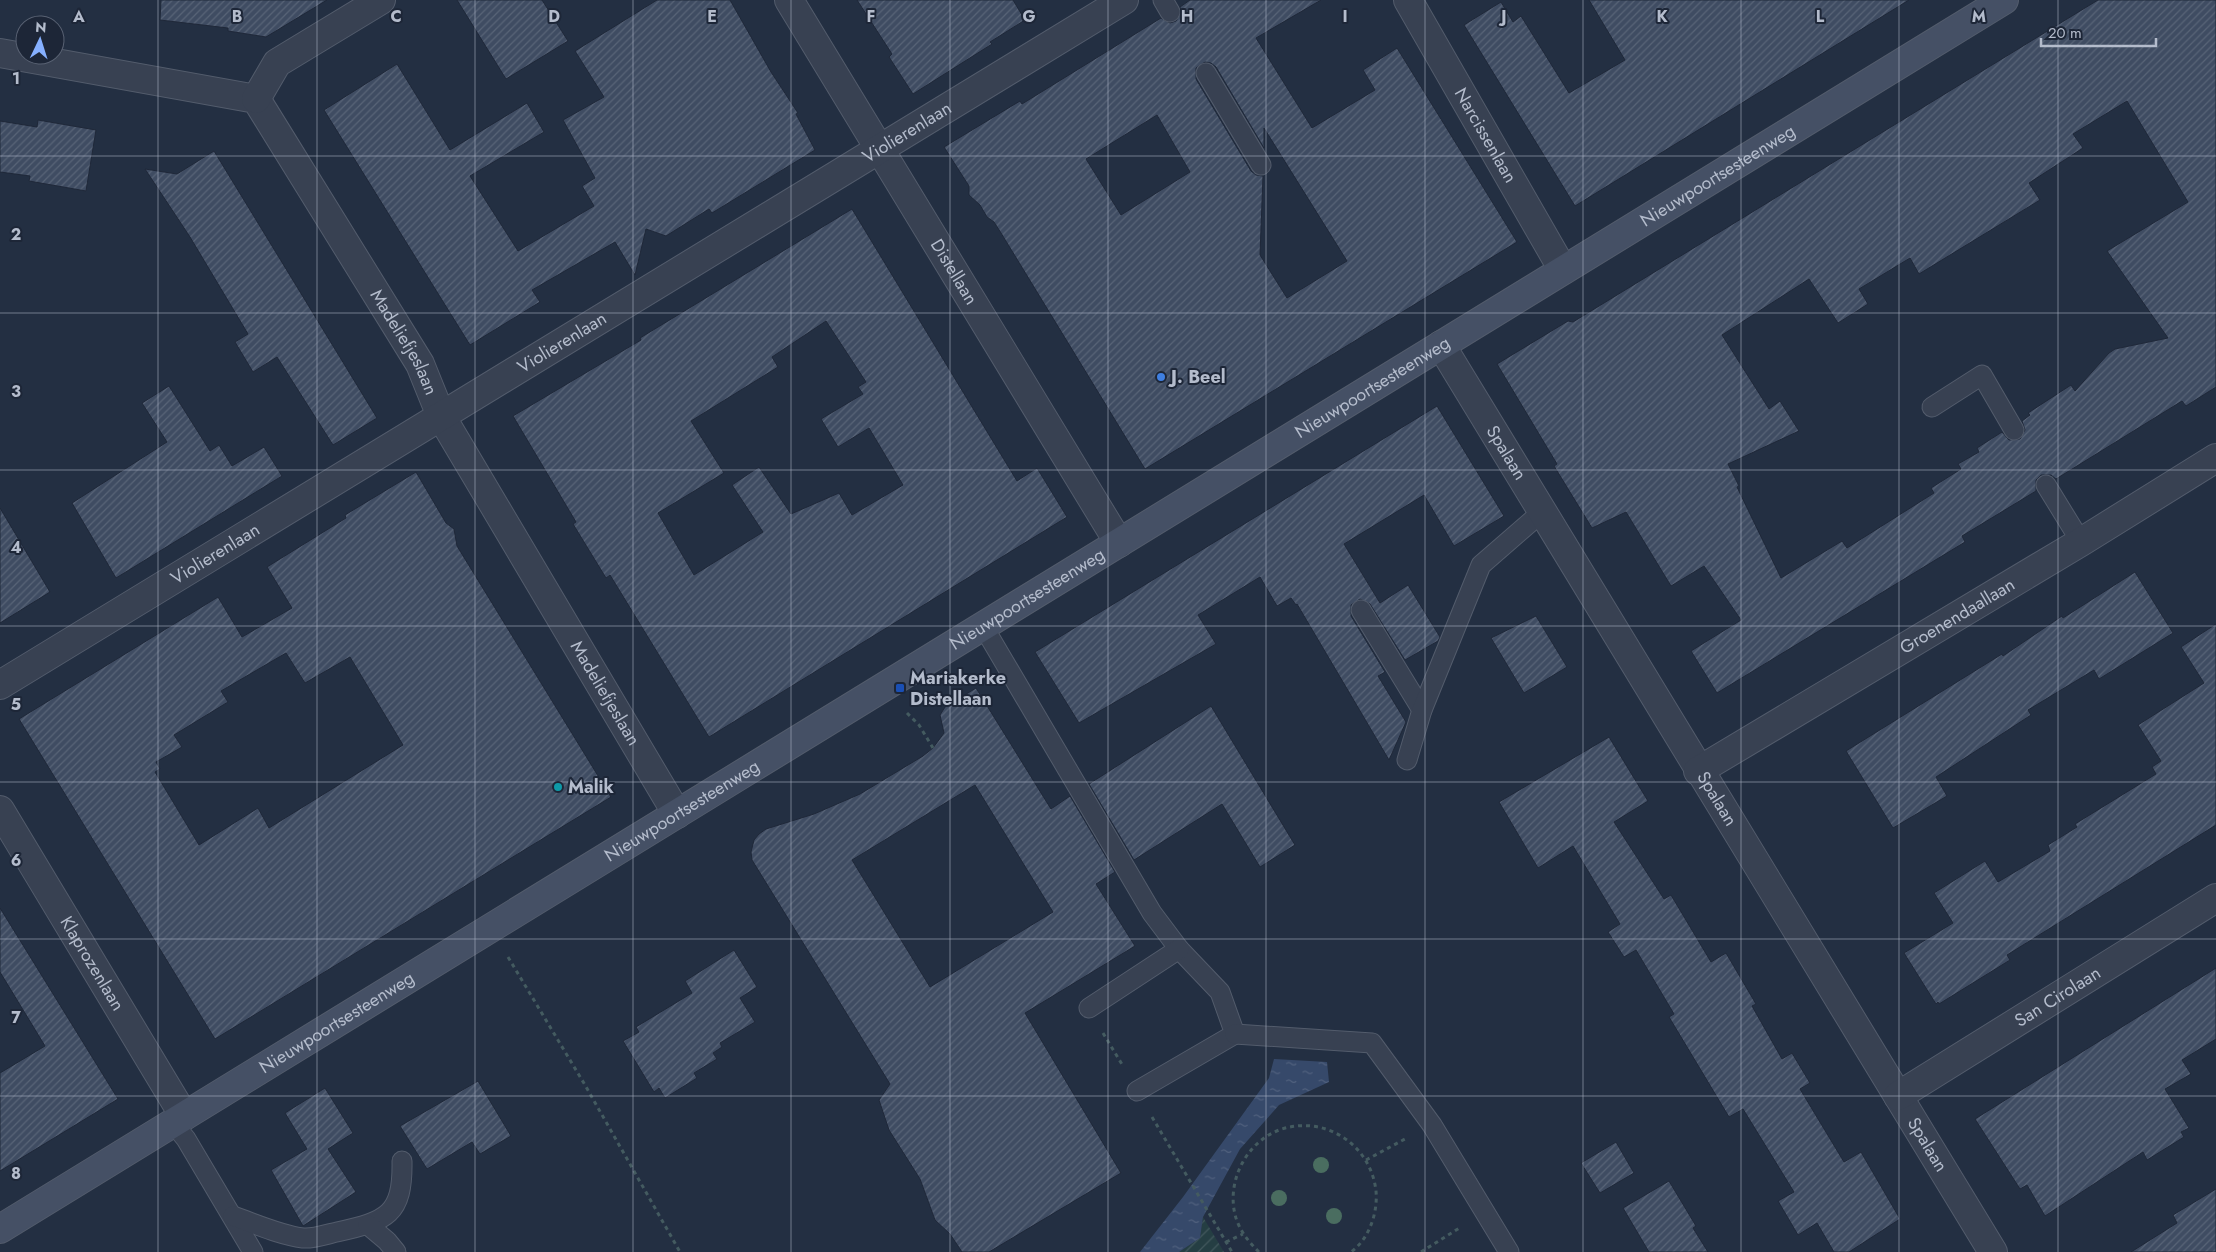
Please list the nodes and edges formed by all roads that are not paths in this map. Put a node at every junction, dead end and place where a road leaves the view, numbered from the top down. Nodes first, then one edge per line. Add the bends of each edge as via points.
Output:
1 (381, 0) edge
2 (789, 0) edge
3 (1124, 0) edge
4 (1408, 0) edge
5 (2004, 0) edge
6 (0, 53) edge
7 (1206, 73) dead end
8 (256, 99) junction
9 (880, 149) junction
10 (1260, 165) dead end
11 (1563, 270) junction
12 (1441, 345) junction
13 (1932, 407) dead end
14 (441, 416) junction
15 (2014, 430) dead end
16 (2216, 458) edge
17 (2046, 485) dead end
18 (1542, 512) junction
19 (2080, 542) junction
20 (1119, 543) junction
21 (1361, 610) dead end
22 (982, 626) junction
23 (0, 684) edge
24 (1422, 710) junction
25 (1408, 760) dead end
26 (1698, 770) junction
27 (0, 810) edge
28 (677, 814) junction
29 (2216, 898) edge
30 (1179, 949) junction
31 (1089, 1008) dead end
32 (1235, 1034) junction
33 (1137, 1092) dead end
34 (1898, 1096) junction
35 (178, 1120) junction
36 (402, 1161) dead end
37 (233, 1216) junction
38 (368, 1225) junction
39 (0, 1230) edge
40 (253, 1252) edge
41 (396, 1252) edge
42 (1509, 1252) edge
43 (1992, 1252) edge

1 - 8 street via 277,63
2 - 9 street, Distellaan
3 - 9 street, Violierenlaan
4 - 11 street, Narcissenlaan
5 - 11 main road, Nieuwpoortsesteenweg
6 - 8 street
7 - 10 lane
8 - 14 street, Madeliefjeslaan via 420,364
9 - 14 street, Violierenlaan
9 - 20 street, Distellaan
11 - 12 main road, Nieuwpoortsesteenweg
12 - 18 street, Spalaan
12 - 20 main road, Nieuwpoortsesteenweg
13 - 15 lane via 1982,375
14 - 23 street, Violierenlaan
14 - 28 street, Madeliefjeslaan
16 - 19 street, Groenendaallaan
17 - 19 lane
18 - 24 lane via 1482,565
18 - 26 street, Spalaan
19 - 26 street, Groenendaallaan
20 - 22 main road, Nieuwpoortsesteenweg
21 - 24 lane
22 - 28 main road, Nieuwpoortsesteenweg
22 - 30 lane via 1152,913
24 - 25 lane
26 - 34 street, Spalaan
27 - 35 street, Klaprozenlaan
28 - 35 main road, Nieuwpoortsesteenweg
29 - 34 street, San Cirolaan
30 - 31 lane
30 - 32 lane via 1220,992
32 - 33 lane
32 - 42 lane via 1372,1043 1432,1125
34 - 43 street, Spalaan
35 - 37 lane via 186,1139
35 - 39 main road, Nieuwpoortsesteenweg
36 - 38 lane via 403,1184 391,1213
37 - 38 lane via 284,1234 306,1238
37 - 40 lane
38 - 41 lane

